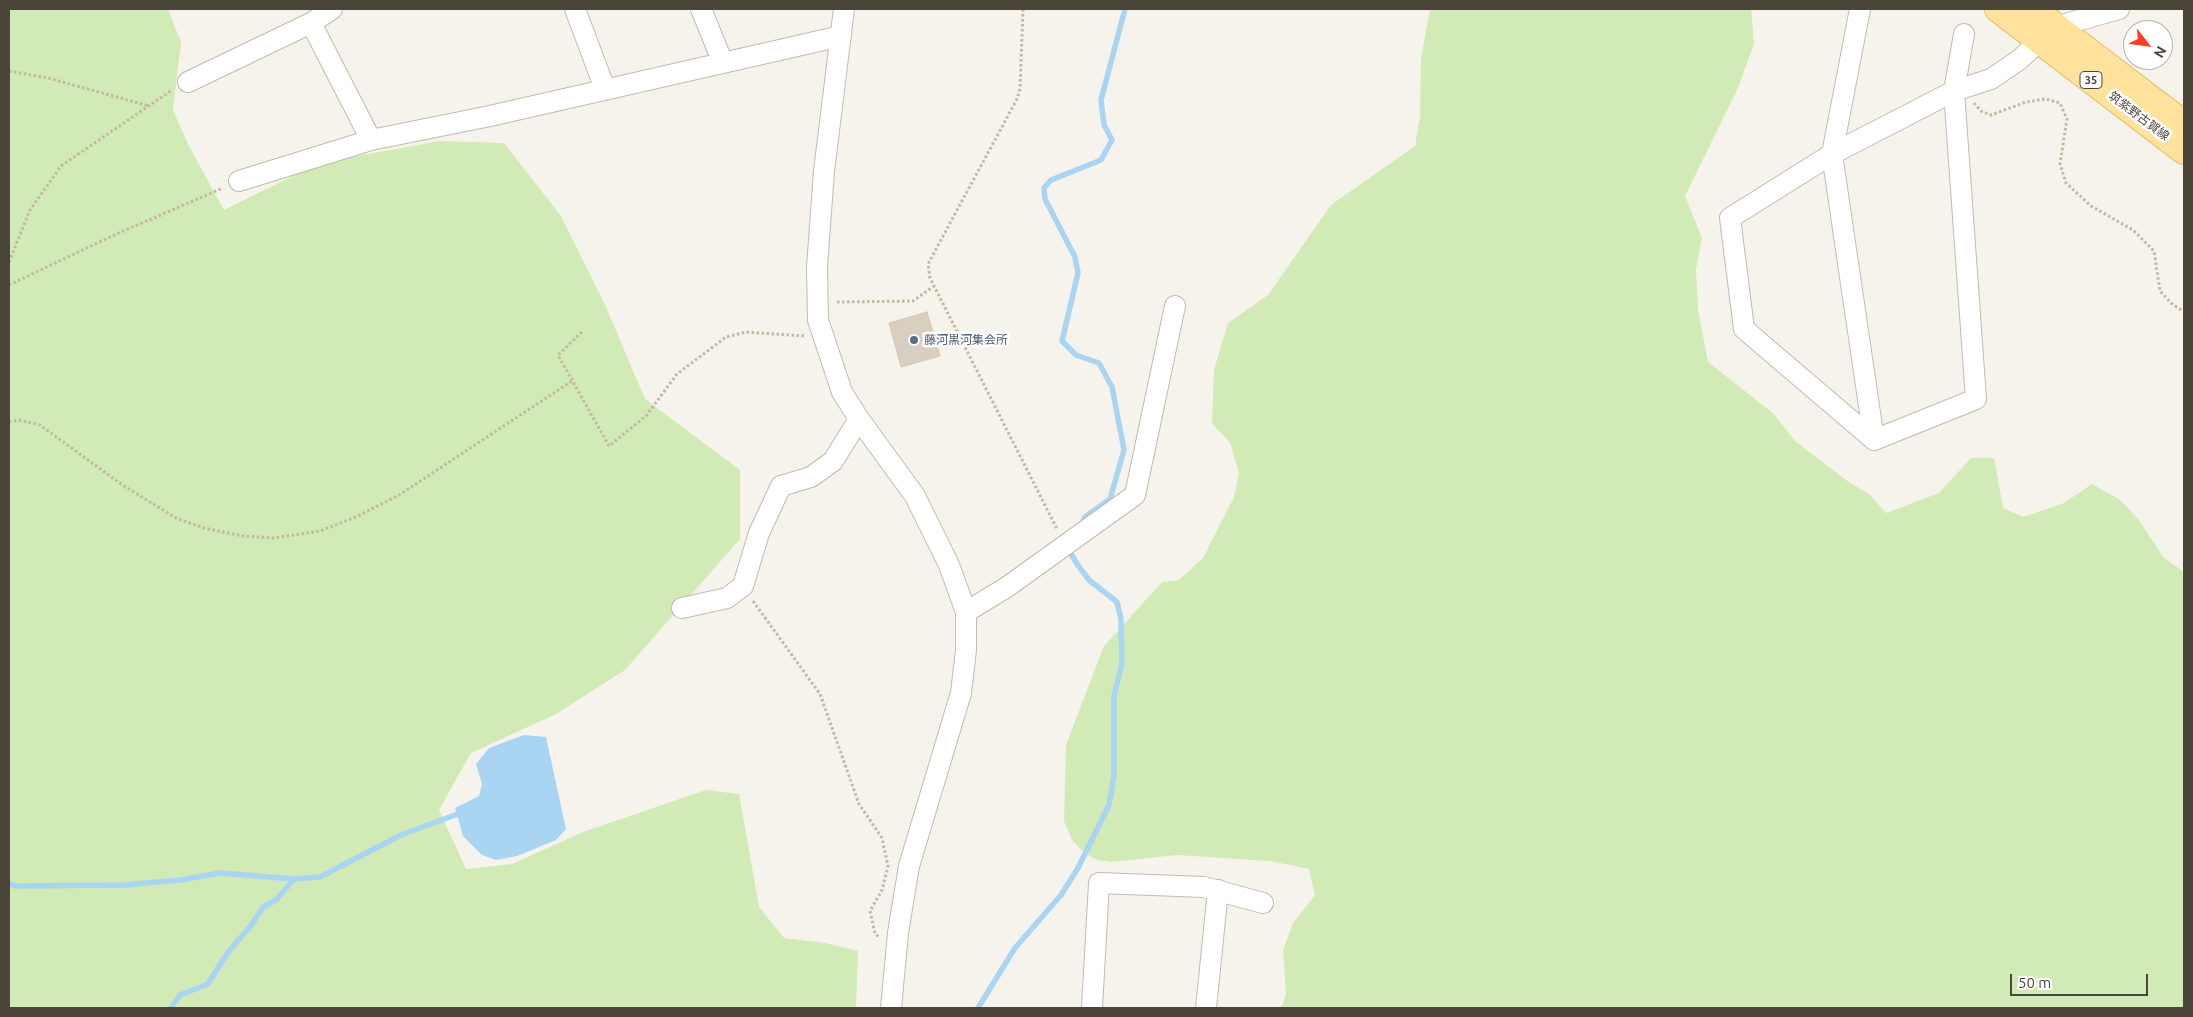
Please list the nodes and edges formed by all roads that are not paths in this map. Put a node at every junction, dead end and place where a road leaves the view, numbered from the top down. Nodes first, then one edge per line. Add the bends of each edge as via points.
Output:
1 (332, 9) edge
2 (575, 9) edge
3 (701, 9) edge
4 (844, 9) edge
5 (1860, 9) edge
6 (1998, 9) edge
7 (2033, 9) edge
8 (2119, 9) edge
9 (312, 23) junction
10 (1964, 34) dead end
11 (2048, 34) junction
12 (841, 36) junction
13 (723, 63) junction
14 (188, 82) road end
15 (605, 89) junction
16 (1954, 91) junction
17 (2184, 124) edge
18 (371, 140) junction
19 (2184, 151) edge
20 (1832, 154) junction
21 (239, 181) road end
22 (1175, 306) dead end
23 (859, 419) junction
24 (1874, 440) junction
25 (682, 608) dead end
26 (966, 612) junction
27 (1218, 890) junction
28 (1262, 902) dead end
29 (890, 1008) edge
30 (1092, 1008) edge
31 (1206, 1008) edge

1 - 9 street
2 - 15 street
3 - 13 street
4 - 12 street
5 - 20 street
6 - 11 main road, 筑紫野古賀線 / 35
7 - 11 main road, 筑紫野古賀線 / 35
8 - 11 street
9 - 14 street
9 - 18 street
10 - 16 street
11 - 16 street via 1991,79
11 - 17 main road, 筑紫野古賀線 / 35
11 - 19 main road, 筑紫野古賀線 / 35
12 - 13 street
12 - 23 street via 824,171 817,303 822,337 842,392
13 - 15 street
15 - 18 street
16 - 20 street
16 - 24 street via 1976,399
18 - 21 street
20 - 24 street
20 - 24 street via 1730,218 1744,329
22 - 26 street via 1135,495 1007,587
23 - 25 street via 833,461 810,477 781,486 759,533 743,586 727,598
23 - 26 street via 915,496 949,565
26 - 29 street via 961,693 909,866
27 - 28 street
27 - 30 street via 1099,883
27 - 31 street

